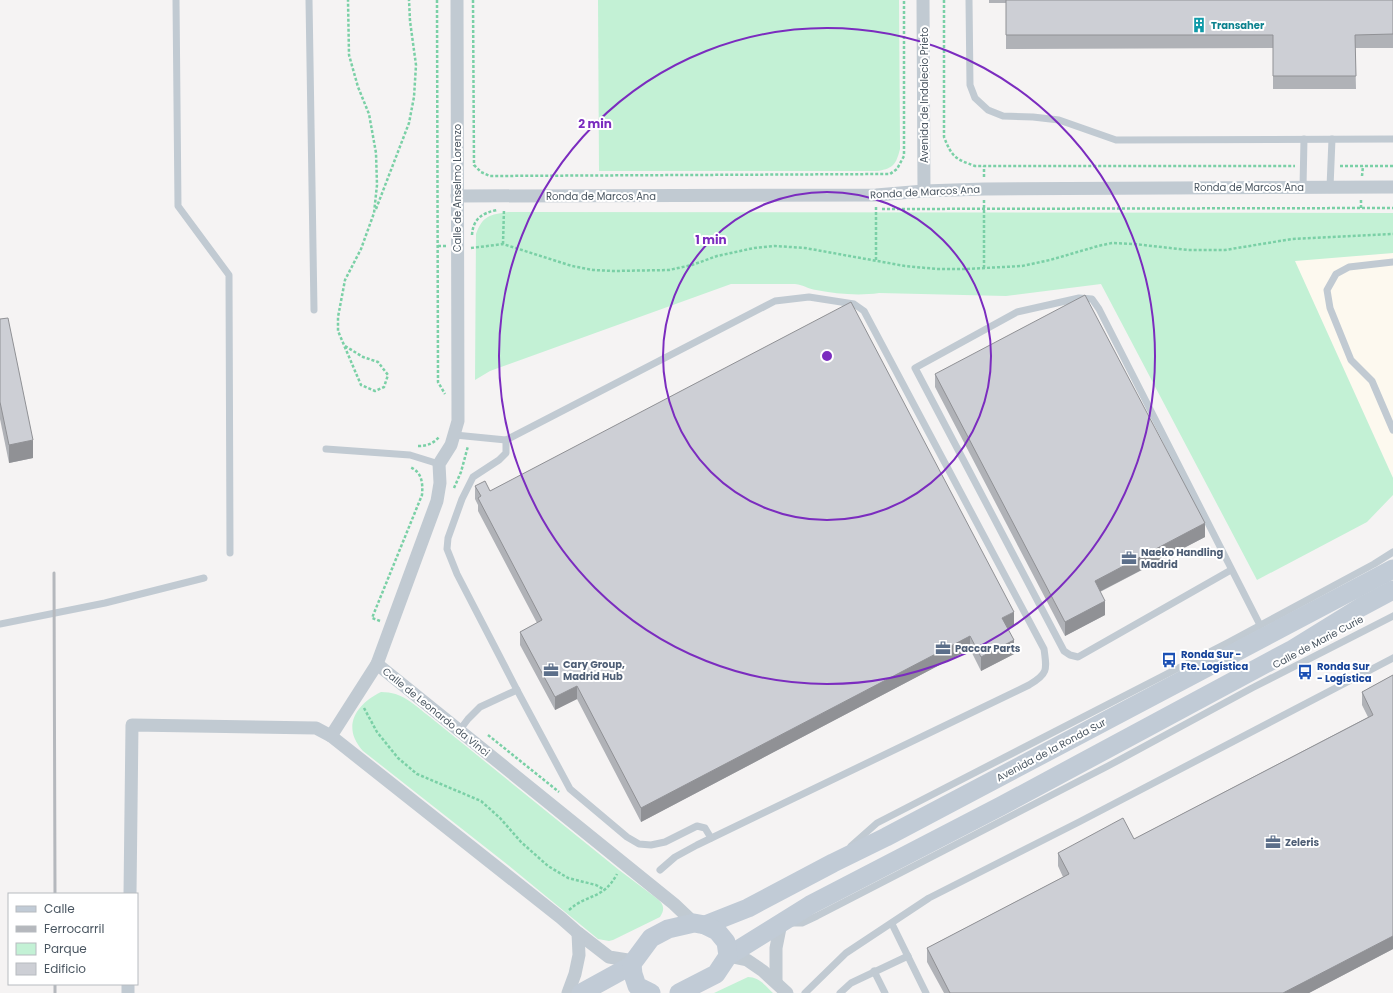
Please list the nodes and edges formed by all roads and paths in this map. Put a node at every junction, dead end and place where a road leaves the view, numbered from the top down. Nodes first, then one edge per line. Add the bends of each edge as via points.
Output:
1 (176, 0) edge
2 (309, 0) edge
3 (348, 0) edge
4 (409, 0) edge
5 (437, 0) edge
6 (456, 0) edge
7 (473, 0) edge
8 (904, 0) edge
9 (924, 0) edge
10 (969, 0) edge
11 (1304, 139) junction
12 (1332, 139) junction
13 (1393, 139) edge
14 (1303, 187) junction
15 (1330, 187) junction
16 (1393, 187) edge
17 (924, 191) junction
18 (457, 196) junction
19 (1393, 208) edge
20 (504, 209) junction
21 (511, 209) dead end
22 (868, 209) dead end
23 (876, 209) junction
24 (983, 209) junction
25 (374, 213) junction
26 (1393, 234) edge
27 (472, 237) dead end
28 (471, 243) dead end
29 (503, 244) junction
30 (471, 248) junction
31 (471, 255) dead end
32 (876, 260) junction
33 (1393, 262) edge
34 (984, 268) junction
35 (314, 310) dead end
36 (345, 346) junction
37 (444, 400) dead end
38 (1393, 430) edge
39 (441, 432) dead end
40 (455, 435) junction
41 (470, 437) junction
42 (506, 440) junction
43 (417, 446) dead end
44 (326, 449) dead end
45 (439, 464) junction
46 (408, 466) dead end
47 (452, 495) dead end
48 (1393, 552) edge
49 (230, 553) dead end
50 (1393, 569) edge
51 (1231, 570) junction
52 (204, 578) dead end
53 (1393, 590) edge
54 (1393, 616) edge
55 (0, 623) edge
56 (391, 625) junction
57 (1260, 625) junction
58 (1232, 647) junction
59 (1393, 658) edge
60 (377, 664) junction
61 (1249, 681) junction
62 (517, 690) junction
63 (354, 699) junction
64 (468, 719) junction
65 (459, 731) junction
66 (331, 736) junction
67 (564, 795) dead end
68 (711, 838) junction
69 (624, 864) junction
70 (660, 870) dead end
71 (605, 890) junction
72 (130, 893) edge
73 (561, 918) junction
74 (781, 923) junction
75 (700, 924) junction
76 (892, 924) junction
77 (578, 933) junction
78 (728, 956) junction
79 (908, 956) junction
80 (633, 963) junction
81 (874, 971) junction
82 (776, 981) junction
83 (841, 992) edge
84 (568, 993) edge
85 (581, 993) edge
86 (651, 993) edge
87 (678, 993) edge
88 (787, 993) edge
89 (805, 993) edge
90 (886, 993) edge
91 (926, 993) edge

1 - 49 lane via 178,206 229,275
2 - 35 lane
3 - 25 path via 349,55 369,114 376,153 377,185
4 - 25 path via 416,65 414,97 409,123
5 - 37 path via 438,382 445,394
6 - 18 street, Calle de Anselmo Lorenzo
7 - 8 path via 474,165 490,176 890,174 897,169 904,156
9 - 17 street, Avenida de Indalecio Prieto
10 - 11 lane via 970,85 975,98 988,110 1004,116 1059,120 1116,140
11 - 12 lane
11 - 14 lane
12 - 13 lane
12 - 15 lane
14 - 15 street, Ronda de Marcos Ana
14 - 17 street, Ronda de Marcos Ana
15 - 16 street, Ronda de Marcos Ana
17 - 18 street, Ronda de Marcos Ana via 876,195
18 - 40 street, Calle de Anselmo Lorenzo via 458,421
19 - 24 path
20 - 21 path
20 - 27 path via 487,212 479,217 473,226
20 - 29 path
22 - 23 path
23 - 24 path
23 - 32 path
24 - 34 path
25 - 36 path via 361,249 345,280 339,304 338,331
26 - 34 path via 1292,238 1225,250 1112,244 1022,266
28 - 30 path
29 - 30 path
29 - 32 path via 572,266 613,271 669,270 717,256 775,246 805,248
30 - 31 path
32 - 34 path via 937,269
33 - 38 lane via 1349,267 1336,274 1327,290 1330,308 1351,360 1372,381
36 - 36 path via 361,385 376,391 384,386 388,375 378,362 363,357
39 - 43 path via 433,443
40 - 41 lane
40 - 45 street, Calle de Anselmo Lorenzo
41 - 42 lane
41 - 47 path
42 - 62 lane via 506,453 473,477 462,499 448,538 447,549 456,574
42 - 68 lane via 775,301 809,297 854,304 864,311 1044,649 1047,667 1041,678 1029,685
44 - 45 lane via 410,455
45 - 56 street via 440,483 437,501
46 - 56 path via 420,475 423,484 422,495 372,618
48 - 57 lane
50 - 58 main road, Avenida de la Ronda Sur
51 - 51 lane via 1092,299 1079,298 1017,312 915,368 1064,651 1070,655 1078,657
51 - 57 lane
52 - 55 lane via 105,603
53 - 61 main road via 1293,649
54 - 61 lane, Calle de Marie Curie
56 - 60 street
57 - 58 lane
58 - 75 main road, Avenida de la Ronda Sur via 990,783 748,908
59 - 76 lane via 929,898
60 - 63 street, Calle de Leonardo da Vinci
60 - 65 street, Calle de Leonardo da Vinci
61 - 74 main road via 1001,806 810,905
62 - 64 lane via 480,707
62 - 68 lane via 570,789 627,837 640,844 651,845 665,842 697,826 705,828
63 - 66 street, Calle de Leonardo da Vinci
63 - 71 path via 362,704 377,732 398,758 418,774 481,801 548,866 568,878
64 - 65 lane
64 - 67 path
65 - 69 street, Calle de Leonardo da Vinci
66 - 72 street via 316,728 132,725
66 - 73 street
68 - 70 lane via 676,857
69 - 71 path via 612,884
69 - 75 street, Calle de Leonardo da Vinci
71 - 73 path via 574,905
73 - 77 street
74 - 78 main road
74 - 82 street via 776,948
75 - 78 main road via 717,931 726,942
75 - 80 main road, Avenida de la Ronda Sur via 668,929 651,938
76 - 79 lane
76 - 89 lane via 846,953
77 - 80 street via 609,957
77 - 84 street via 579,955
78 - 82 street via 747,960
78 - 87 main road via 716,974
79 - 81 lane
79 - 91 lane
80 - 85 main road
80 - 86 main road via 633,974 638,986
81 - 83 lane
81 - 90 lane
82 - 88 street

